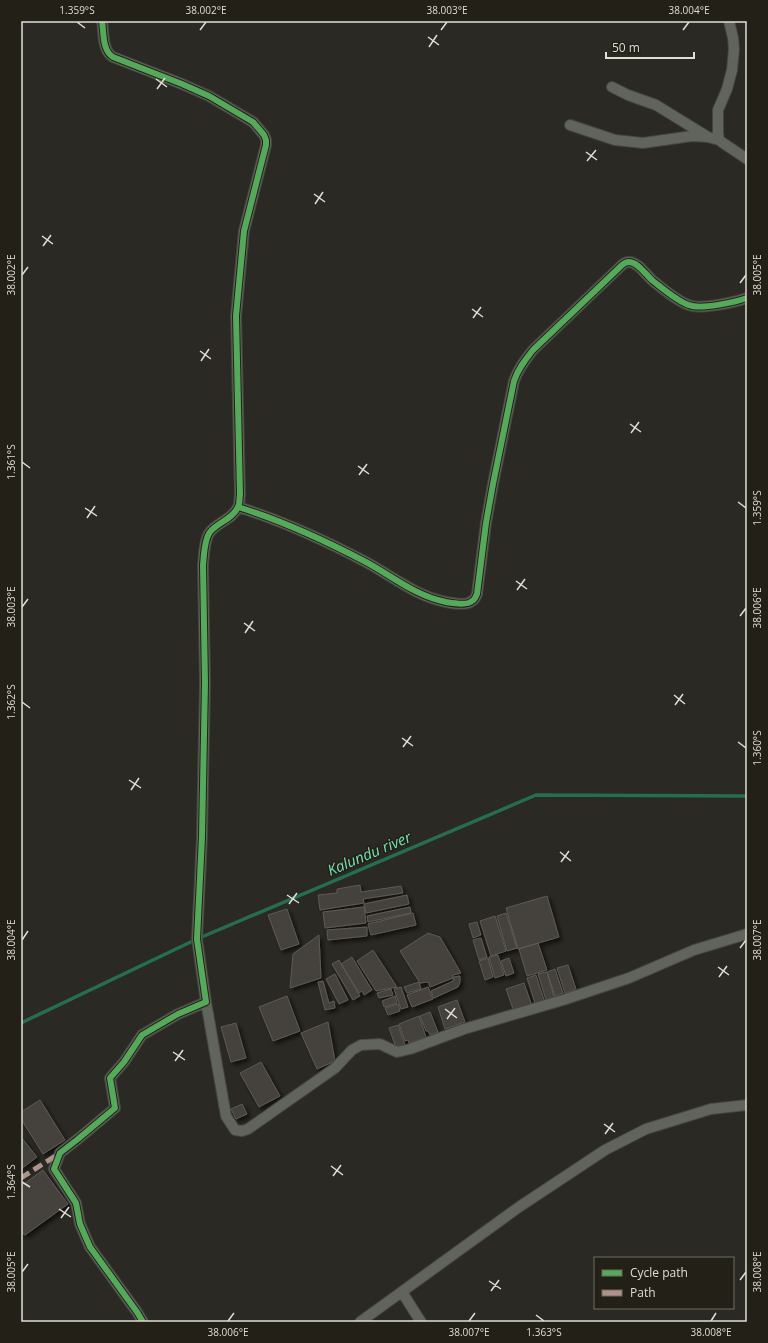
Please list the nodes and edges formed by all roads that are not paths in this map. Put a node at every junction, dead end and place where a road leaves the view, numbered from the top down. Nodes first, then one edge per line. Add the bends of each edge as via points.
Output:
1 (102, 21) edge
2 (729, 21) edge
3 (612, 87) dead end
4 (570, 124) dead end
5 (708, 137) junction
6 (719, 140) junction
7 (747, 159) edge
8 (747, 298) edge
9 (238, 507) junction
10 (747, 934) edge
11 (206, 1002) junction
12 (747, 1105) edge
13 (402, 1292) junction
14 (143, 1322) edge
15 (360, 1322) edge
16 (421, 1322) edge

1 - 9 street via 105,46 113,57 209,96 253,122 266,140 244,231 238,301
2 - 6 street via 734,49 727,89 718,110
3 - 5 street via 664,110
4 - 5 street via 615,140 643,143 692,136
5 - 6 street
6 - 7 street
8 - 9 street via 737,302 701,307 689,306 652,280 636,265 626,262 533,350 522,363 514,381 493,484 474,601 446,602 428,596 298,528
9 - 11 street via 232,516 209,533 203,566 205,683 197,939
10 - 11 street via 694,950 629,978 464,1028 410,1049 397,1052 380,1044 361,1045 328,1072 242,1131 235,1130 226,1116
11 - 14 street via 178,1014 142,1035 110,1078 115,1108 60,1153 54,1169 76,1203 80,1224 90,1247
12 - 13 street via 711,1109 646,1129 605,1150 519,1207
13 - 15 street
13 - 16 street

